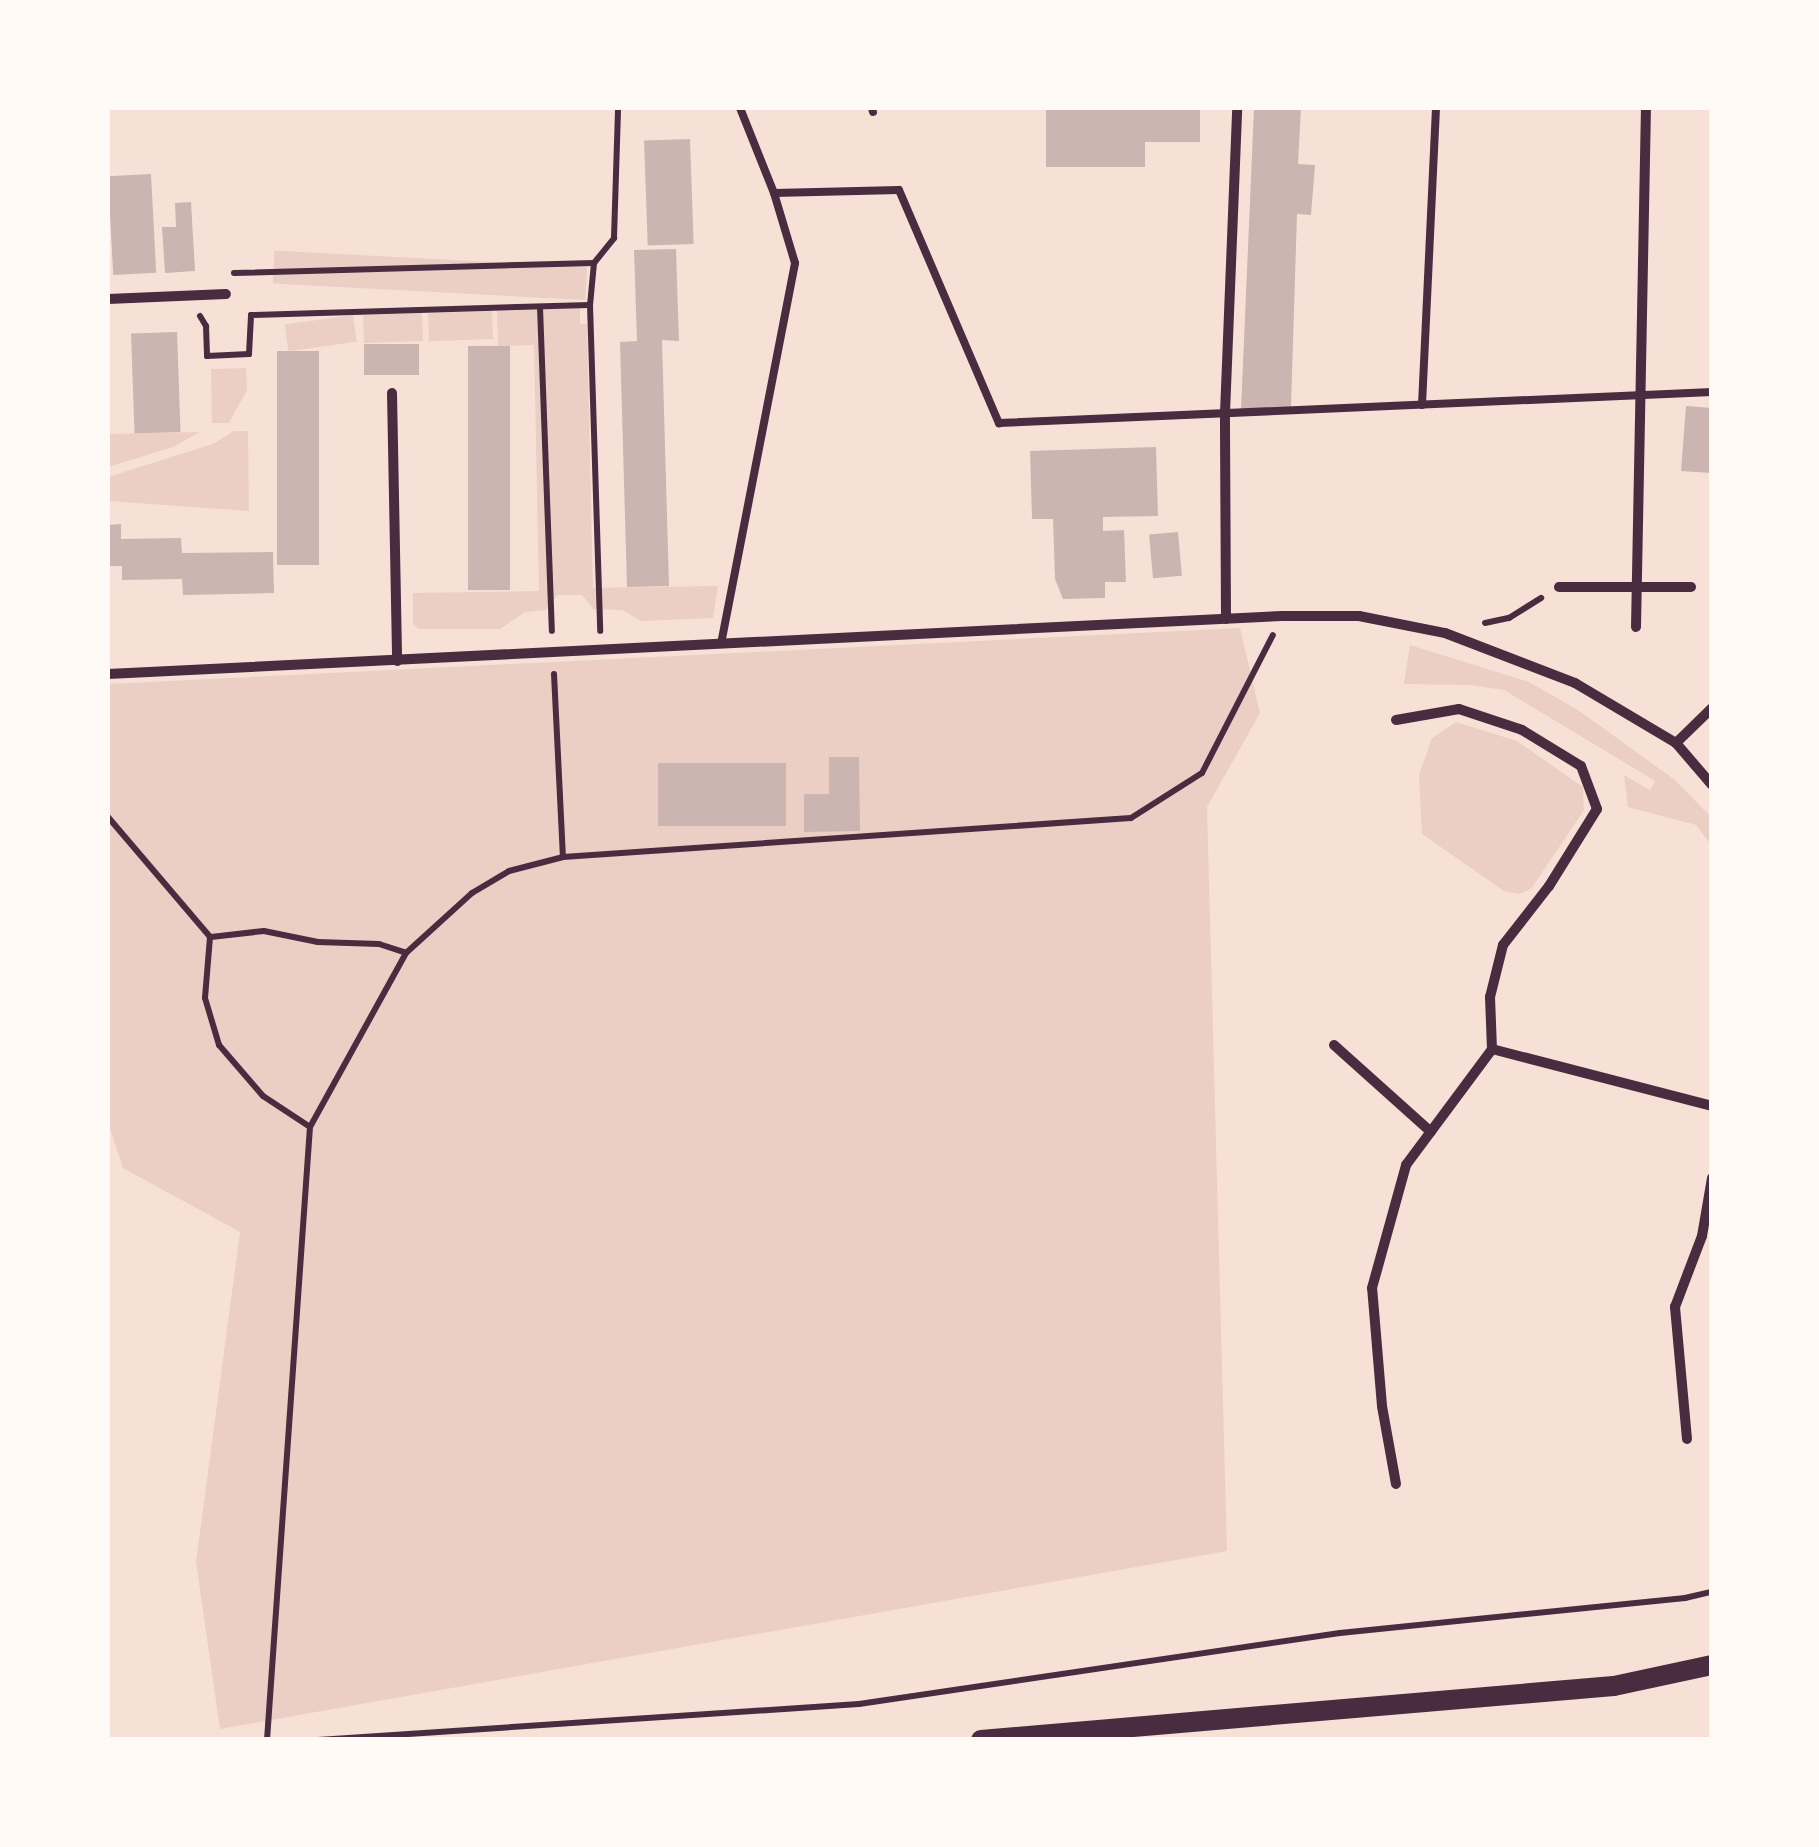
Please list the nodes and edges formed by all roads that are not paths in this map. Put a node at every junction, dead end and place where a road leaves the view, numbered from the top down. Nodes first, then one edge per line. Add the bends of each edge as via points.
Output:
1 (740, 108) edge
2 (1237, 108) edge
3 (1436, 108) edge
4 (1646, 108) edge
5 (774, 193) junction
6 (226, 294) dead end
7 (108, 299) edge
8 (1712, 392) edge
9 (392, 394) dead end
10 (1640, 396) junction
11 (1422, 404) junction
12 (1225, 413) junction
13 (1636, 586) junction
14 (1559, 587) road end
15 (1692, 587) dead end
16 (1226, 619) junction
17 (1636, 627) dead end
18 (721, 644) junction
19 (398, 660) junction
20 (108, 674) edge
21 (1712, 708) edge
22 (1396, 720) dead end
23 (1676, 743) junction
24 (1712, 785) edge
25 (1334, 1045) dead end
26 (1492, 1049) junction
27 (1712, 1106) edge
28 (1431, 1132) junction
29 (1712, 1178) edge
30 (1687, 1439) dead end
31 (1396, 1484) dead end
32 (1712, 1665) edge
33 (981, 1740) edge

1 - 5 lane
2 - 12 street
3 - 11 lane
4 - 10 street
5 - 12 lane via 899,190 999,423
5 - 18 lane via 795,263
6 - 7 street
8 - 10 lane
9 - 19 street
10 - 11 lane
10 - 13 street
11 - 12 lane
12 - 16 street
13 - 14 street
13 - 15 street
13 - 17 street
16 - 18 street
16 - 23 street via 1359,616 1445,633 1575,682
18 - 19 street
19 - 20 street
21 - 23 street
22 - 26 street via 1459,709 1522,730 1580,766 1597,810 1504,944 1490,998
23 - 24 street
25 - 28 street
26 - 27 street
26 - 28 street
28 - 31 street via 1406,1166 1372,1288
29 - 30 street via 1702,1236 1674,1307
32 - 33 main road via 1614,1686

